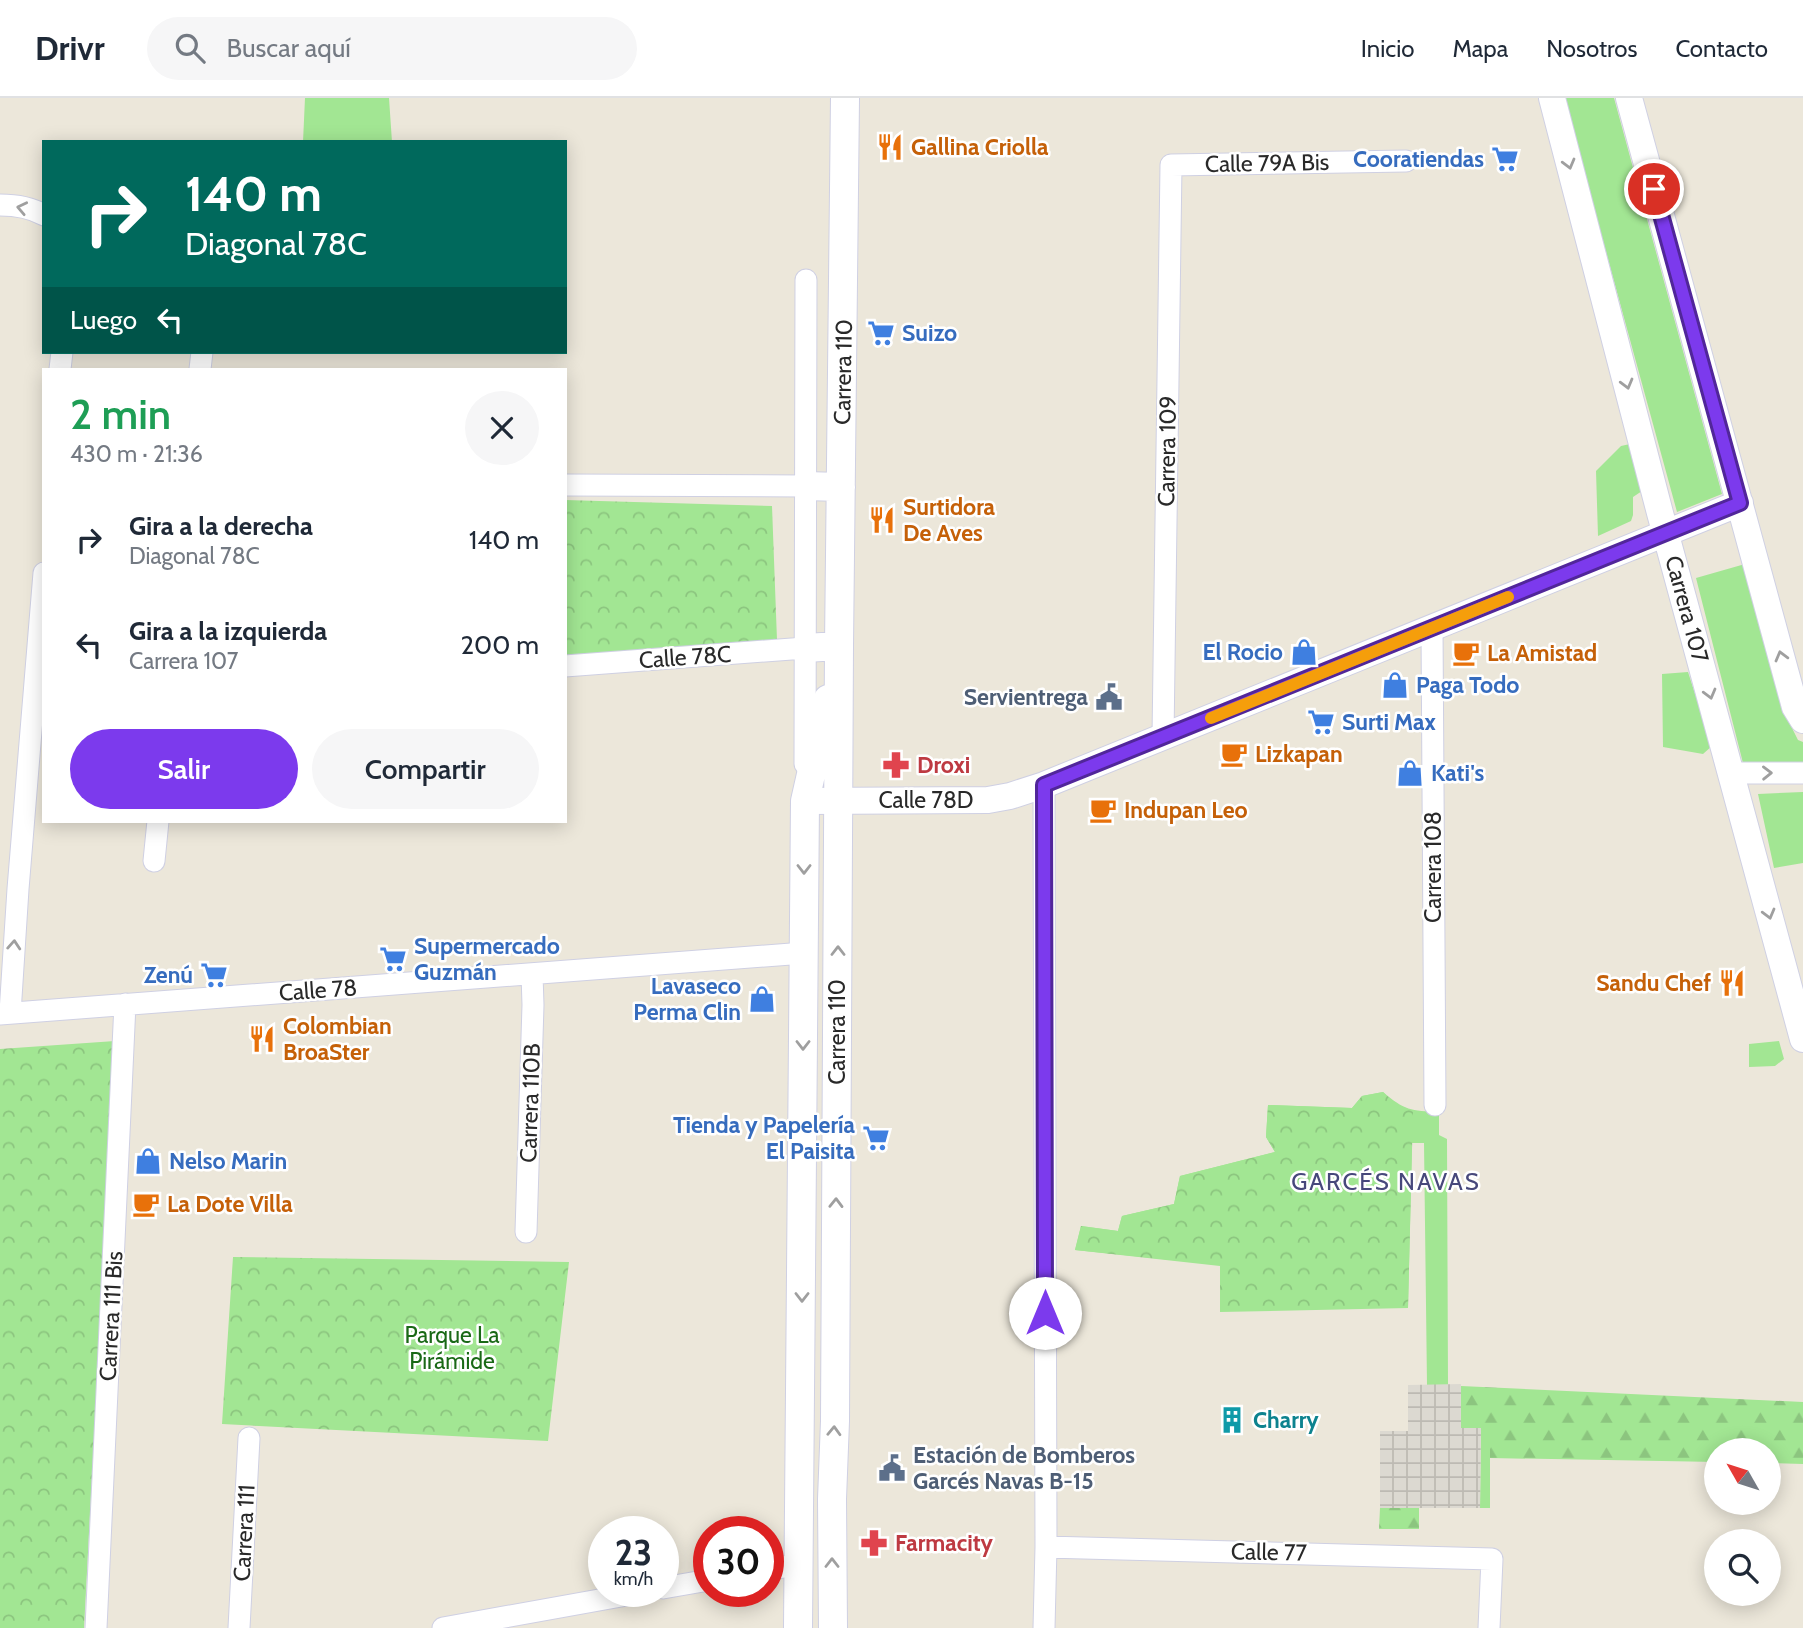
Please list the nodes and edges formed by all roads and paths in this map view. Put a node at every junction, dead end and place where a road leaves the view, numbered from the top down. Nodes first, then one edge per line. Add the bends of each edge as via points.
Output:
1 (845, 98) edge
2 (1552, 98) edge
3 (1629, 98) edge
4 (1406, 160) dead end
5 (1171, 165) joint
6 (0, 205) edge
7 (42, 214) edge
8 (806, 280) dead end
9 (567, 485) edge
10 (805, 486) junction
11 (841, 486) junction
12 (1740, 503) junction
13 (1666, 534) junction
14 (42, 597) edge
15 (1433, 628) junction
16 (839, 646) junction
17 (805, 648) junction
18 (567, 666) edge
19 (1803, 720) edge
20 (1163, 737) junction
21 (1731, 773) junction
22 (1803, 773) edge
23 (1044, 785) junction
24 (839, 800) junction
25 (805, 801) junction
26 (158, 823) edge
27 (154, 862) dead end
28 (804, 953) junction
29 (532, 974) junction
30 (125, 1004) junction
31 (5, 1014) edge
32 (1803, 1039) edge
33 (1435, 1105) dead end
34 (526, 1232) dead end
35 (249, 1438) dead end
36 (832, 1499) junction
37 (800, 1500) junction
38 (1046, 1547) junction
39 (799, 1565) junction
40 (784, 1567) edge
41 (588, 1602) edge
42 (96, 1628) edge
43 (239, 1628) edge
44 (443, 1628) edge
45 (798, 1628) edge
46 (833, 1628) edge
47 (1044, 1628) edge
48 (1489, 1628) edge

1 - 11 main road, Carrera 110
2 -> 13 street, Carrera 107
3 - 12 street
4 - 5 street, Calle 79A Bis
5 - 20 street, Carrera 109
7 -> 6 street
8 - 10 street, Carrera 110
9 - 10 street
10 - 11 main road
10 - 17 street, Carrera 110
11 - 16 main road, Carrera 110
12 - 13 street, Calle 78D
19 -> 12 street via 1795,707
13 - 15 street, Calle 78D
13 -> 21 street, Carrera 107
31 -> 14 street
15 - 20 street, Calle 78D
15 - 33 street, Carrera 108
16 - 17 main road
16 - 24 main road, Carrera 110
16 - 25 main road, Carrera 110
17 - 18 street, Calle 78C
17 - 25 street, Carrera 110
20 - 23 street, Calle 78D
21 -> 22 street
21 -> 32 street, Carrera 107
23 - 24 street, Calle 78D via 988,800
23 - 38 street
24 - 25 street, Calle 78D
36 -> 24 main road, Carrera 110
25 -> 28 main road, Carrera 110
26 - 27 street
28 - 29 street, Calle 78
28 -> 37 main road, Carrera 110
29 - 30 street, Calle 78
29 - 34 street, Carrera 110B
30 - 31 street, Calle 78
30 - 42 street, Carrera 111 Bis
35 - 43 street, Carrera 111
36 - 37 main road
46 -> 36 main road, Carrera 110
37 - 39 main road, Carrera 110
38 - 47 street
38 - 48 street, Calle 77 via 1492,1559
39 - 40 street
39 - 45 main road, Carrera 110
41 - 44 street

